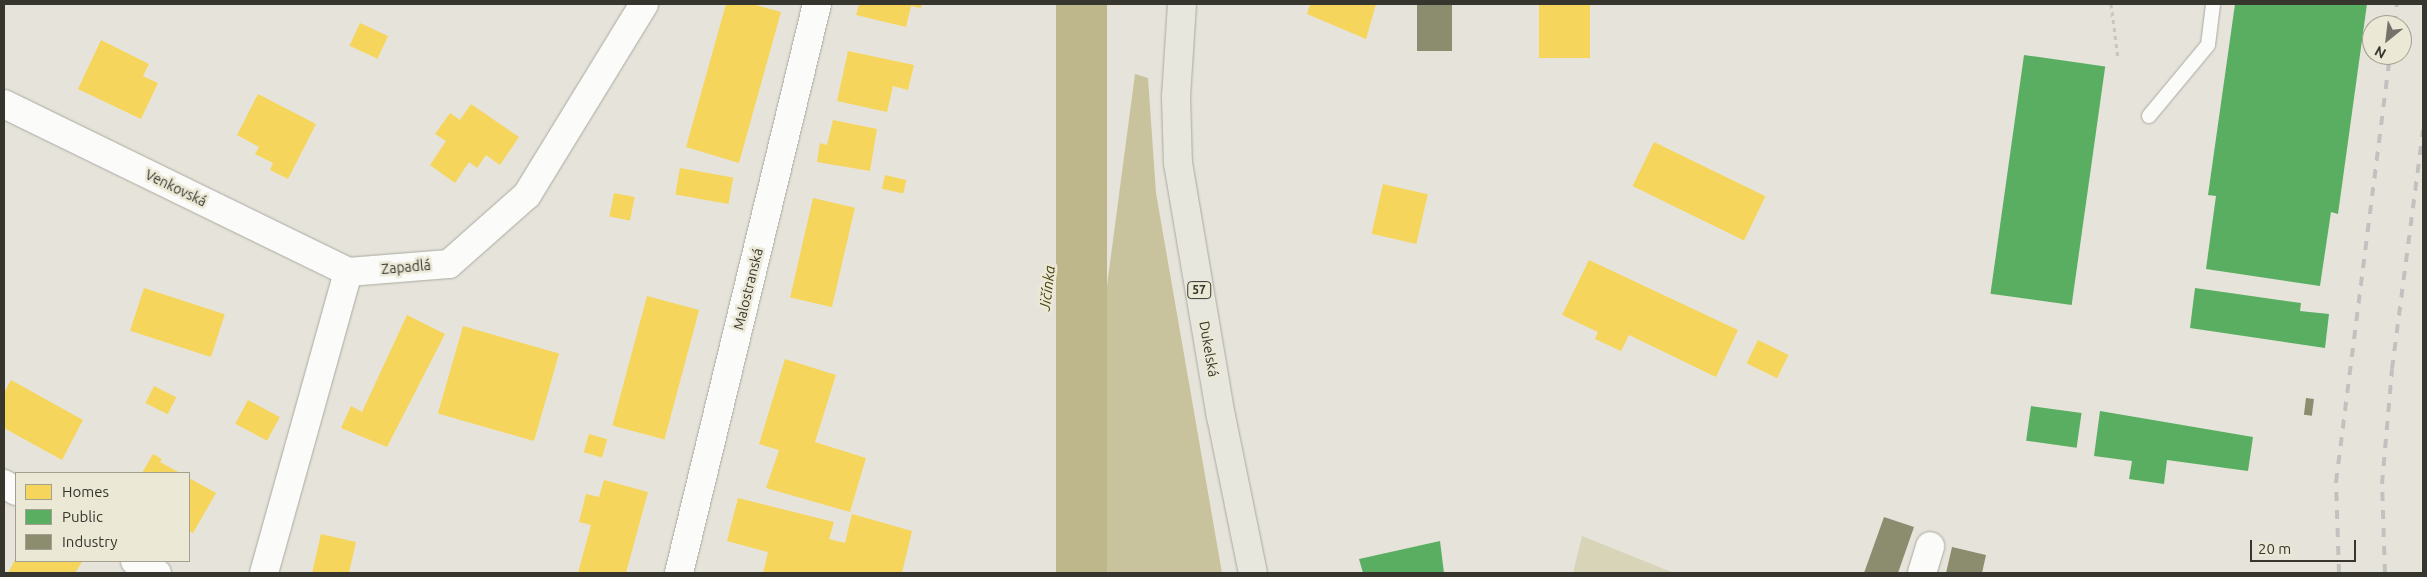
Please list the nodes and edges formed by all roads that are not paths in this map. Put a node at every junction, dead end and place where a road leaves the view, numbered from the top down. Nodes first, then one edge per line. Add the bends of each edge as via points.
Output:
1 (644, 4) edge
2 (817, 4) edge
3 (1182, 4) edge
4 (2213, 4) edge
5 (4, 104) edge
6 (2149, 116) dead end
7 (348, 272) junction
8 (4, 484) edge
9 (15, 490) edge
10 (1930, 546) dead end
11 (138, 562) edge
12 (157, 573) edge
13 (264, 573) edge
14 (679, 573) edge
15 (1253, 573) edge
16 (1922, 573) edge

1 - 7 street, Zapadlá via 528,195 449,264
2 - 14 street, Malostranská
3 - 15 main road, Dukelská / 57 via 1176,97 1178,163
4 - 6 lane via 2208,45
5 - 7 street, Venkovská
7 - 13 street
8 - 9 street
10 - 16 street
11 - 12 street

